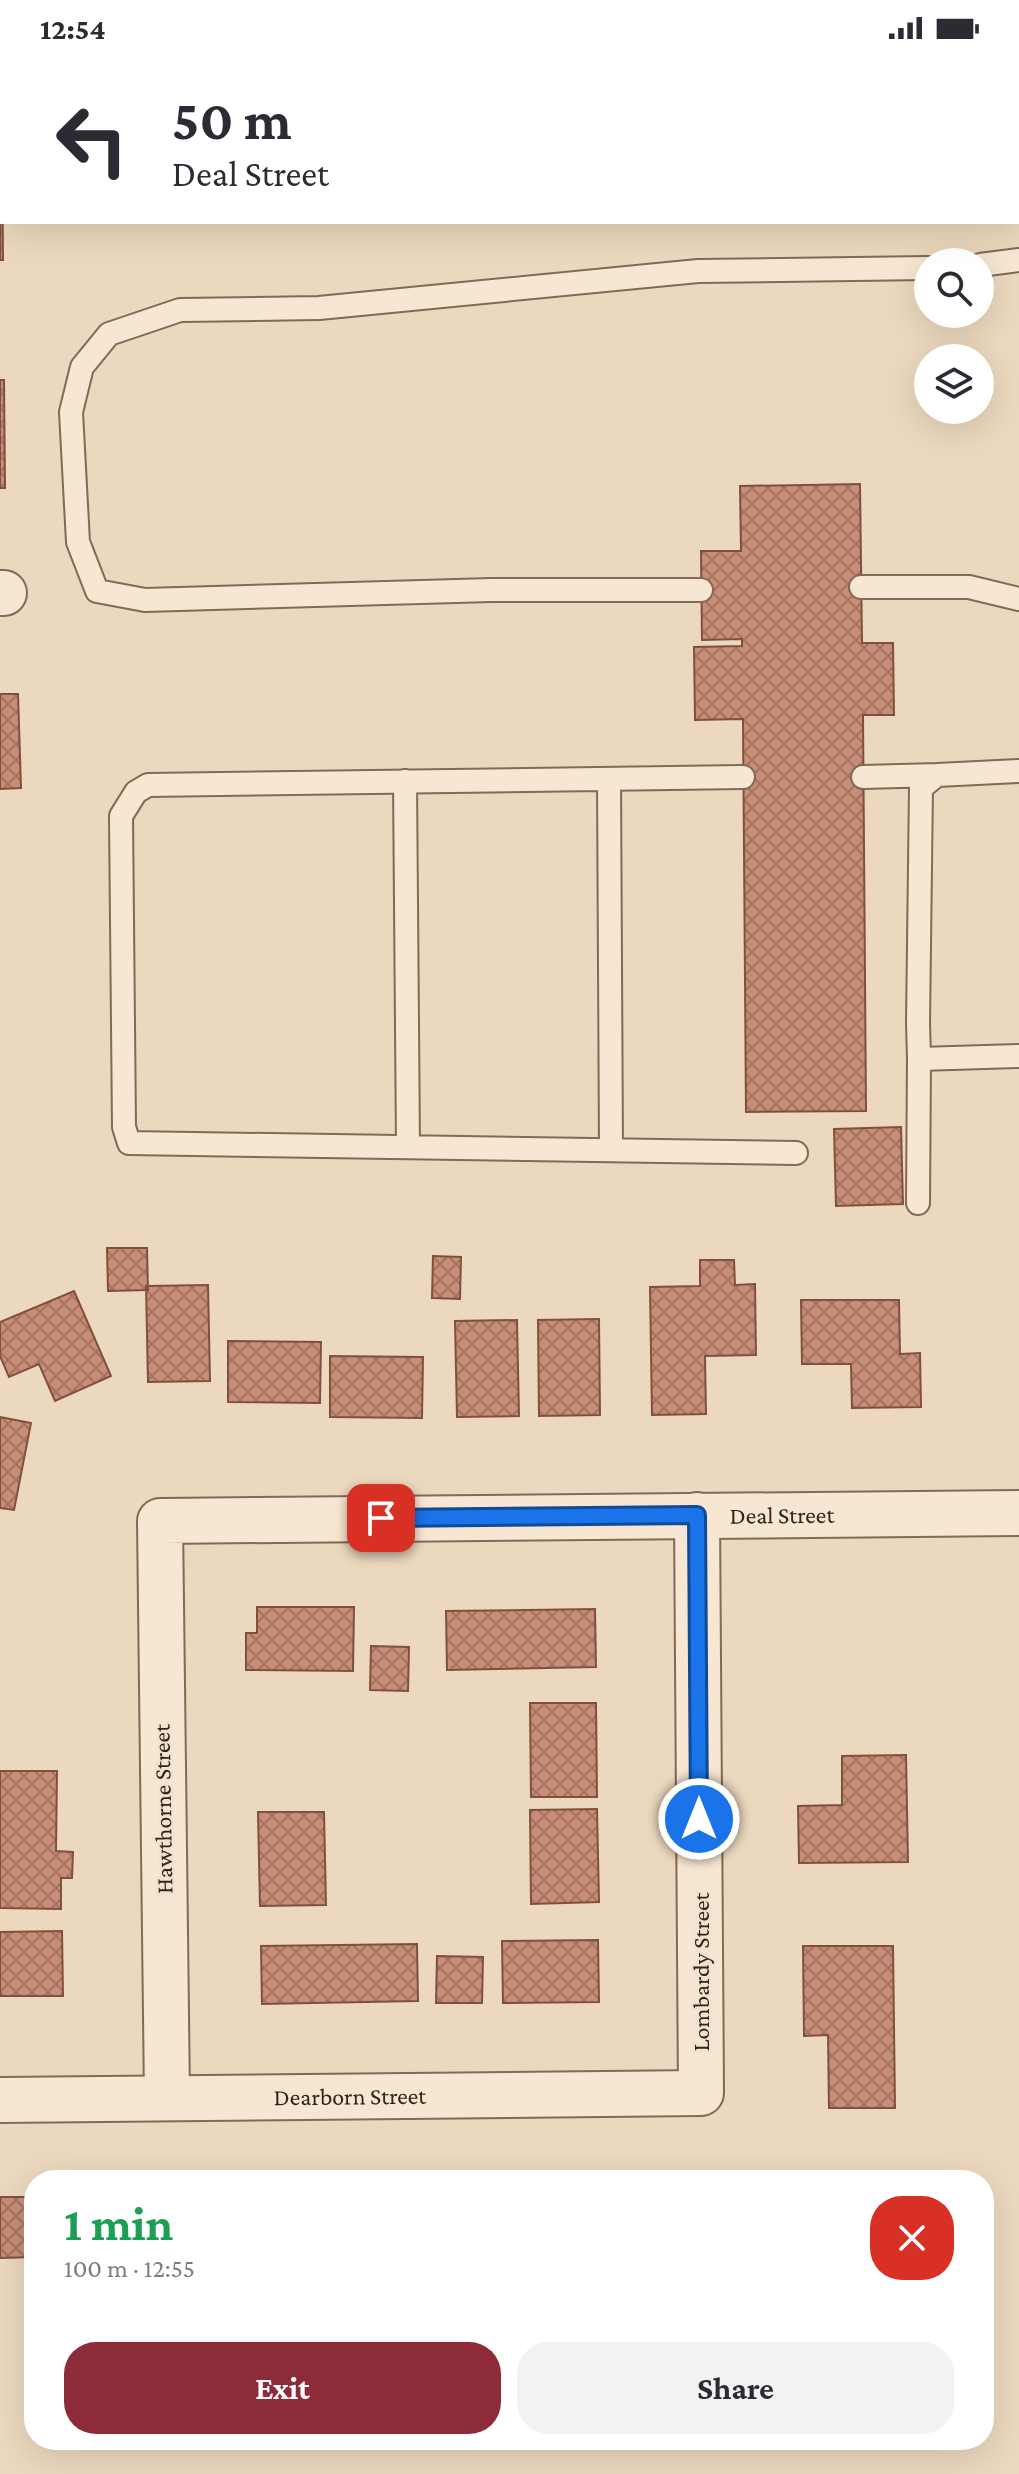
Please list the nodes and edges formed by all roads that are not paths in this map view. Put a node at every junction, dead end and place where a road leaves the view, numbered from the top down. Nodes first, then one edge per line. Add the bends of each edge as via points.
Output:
1 (1019, 260) edge
2 (994, 263) edge
3 (914, 268) edge
4 (861, 587) dead end
5 (701, 590) dead end
6 (1019, 599) edge
7 (1019, 771) edge
8 (937, 775) junction
9 (743, 777) dead end
10 (863, 777) dead end
11 (609, 779) junction
12 (405, 781) junction
13 (1019, 1056) edge
14 (919, 1059) junction
15 (408, 1147) junction
16 (611, 1149) junction
17 (796, 1153) dead end
18 (918, 1203) dead end
19 (1019, 1513) edge
20 (697, 1515) junction
21 (160, 1521) joint
22 (701, 2093) joint
23 (167, 2097) junction
24 (0, 2100) edge

1 - 2 lane
3 - 5 lane via 698,271 319,308 180,310 109,334 82,367 71,412 78,542 97,591 145,600
4 - 6 lane via 969,587
7 - 8 lane
8 - 10 lane
8 - 14 lane via 921,788
9 - 11 lane
11 - 12 lane
11 - 16 lane
12 - 15 lane
12 - 15 lane via 148,785 136,792 121,816 123,1106 129,1143
13 - 14 lane
14 - 18 lane
15 - 16 lane
16 - 17 lane
19 - 20 street, Deal Street
20 - 21 street, Deal Street
20 - 22 street, Lombardy Street
21 - 23 street, Hawthorne Street
22 - 23 street, Dearborn Street
23 - 24 street, Dearborn Street

